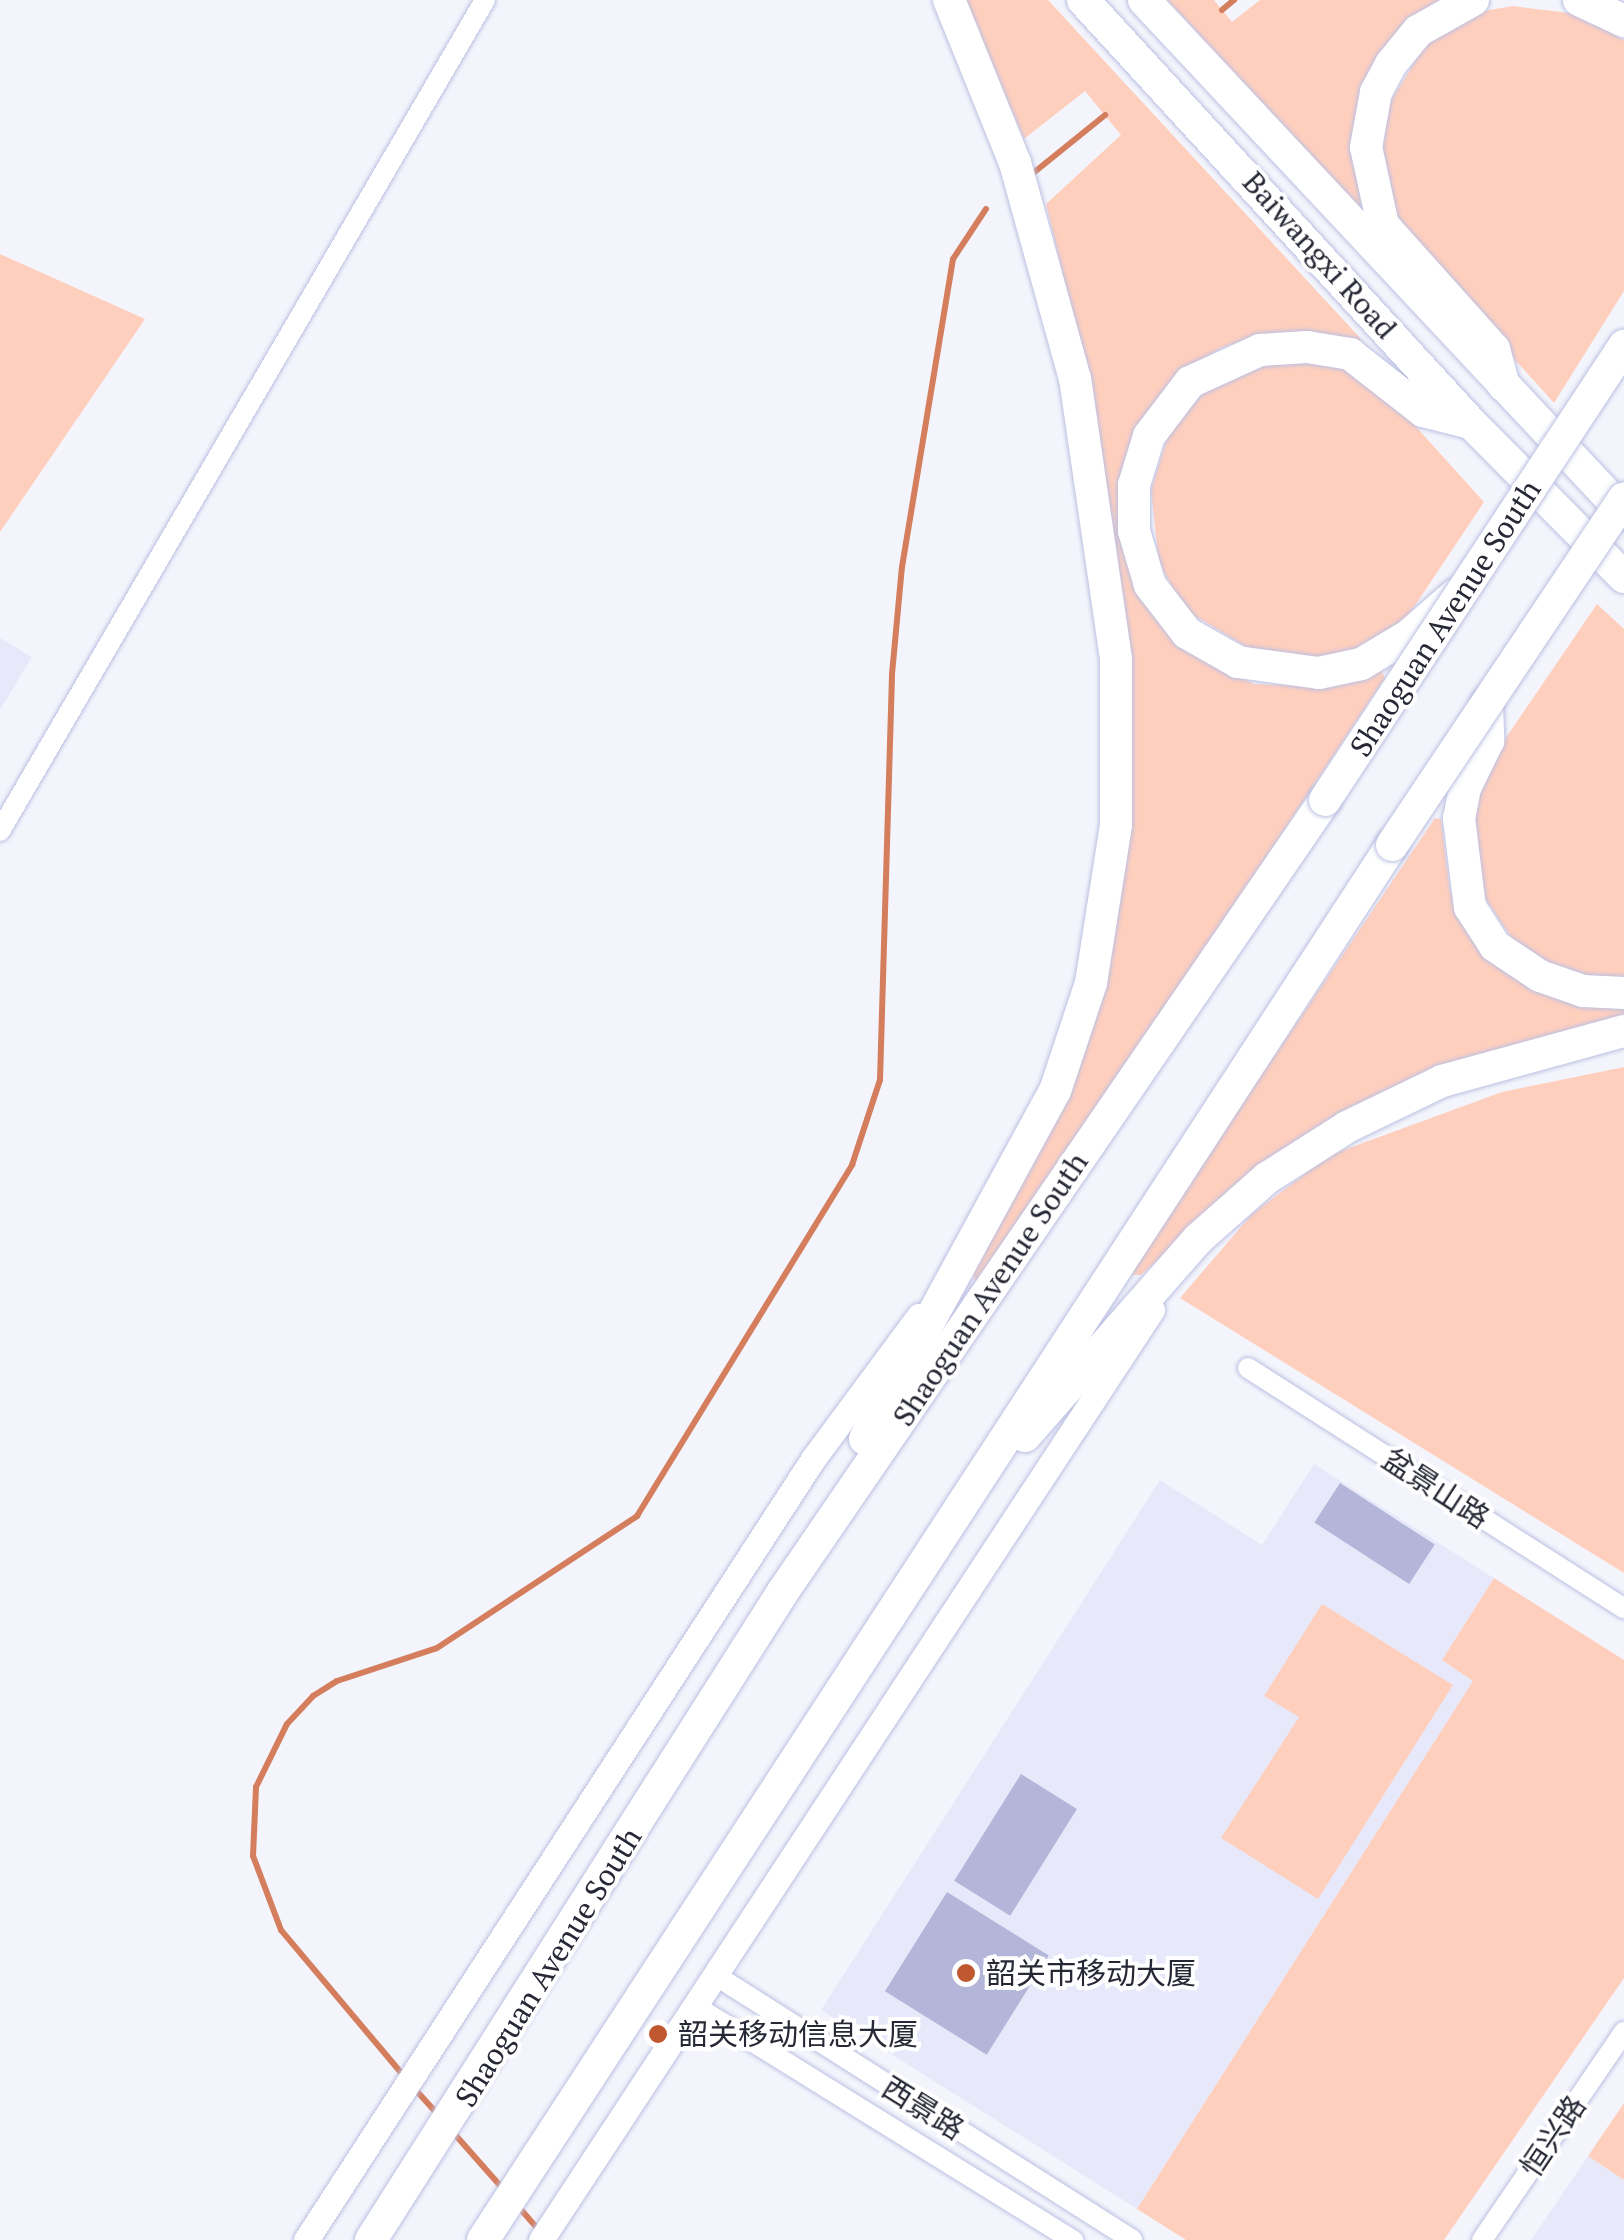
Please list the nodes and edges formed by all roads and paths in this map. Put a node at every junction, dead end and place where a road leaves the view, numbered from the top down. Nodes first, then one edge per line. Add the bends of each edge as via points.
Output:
1 (485, 0) edge
2 (949, 0) edge
3 (1083, 0) edge
4 (1144, 0) edge
5 (1474, 0) edge
6 (1579, 0) edge
7 (1624, 21) edge
8 (1624, 346) edge
9 (1504, 386) junction
10 (1471, 423) junction
11 (1624, 498) edge
12 (1624, 513) edge
13 (1624, 577) edge
14 (1466, 585) junction
15 (1488, 703) junction
16 (0, 831) edge
17 (1624, 993) edge
18 (1624, 1031) edge
19 (1198, 1239) junction
20 (962, 1260) junction
21 (1248, 1368) dead end
22 (946, 1526) junction
23 (782, 1593) junction
24 (1624, 1608) edge
25 (715, 1975) junction
26 (695, 2006) junction
27 (1624, 2032) edge
28 (426, 2160) junction
29 (491, 2229) edge
30 (306, 2240) edge
31 (348, 2240) edge
32 (372, 2240) edge
33 (540, 2240) edge
34 (1073, 2240) edge
35 (1132, 2240) edge
36 (1482, 2240) edge

1 - 16 street
2 - 20 main road via 1015,163 1071,361 1108,591 1118,728 1116,825 1083,1019 1038,1126
3 - 10 main road, Baiwangxi Road
4 - 9 main road, Baiwangxi Road
5 - 9 main road via 1418,31 1391,64 1376,92 1366,147 1383,225 1494,349
6 - 7 main road
8 - 14 main road, Shaoguan Avenue South, bridge
9 - 12 main road, Baiwangxi Road
10 - 13 main road, Baiwangxi Road
10 - 14 main road via 1423,411 1374,367 1328,348 1260,350 1190,382 1160,417 1134,485 1138,558 1165,608 1208,650 1269,670 1318,673 1378,656
11 - 15 main road, bridge
14 - 23 main road, Shaoguan Avenue South, bridge
15 - 17 main road via 1488,741 1465,788 1458,848 1470,907 1507,955 1562,986
15 - 22 main road, bridge
18 - 19 main road via 1486,1067 1404,1098 1267,1178
19 - 22 main road
19 - 25 street
20 - 23 main road
20 - 30 street via 814,1459
21 - 24 street, 盆景山路
22 - 29 main road
23 - 28 main road, Shaoguan Avenue South
25 - 26 street
25 - 35 street, 西景路
26 - 33 street
26 - 34 street, 西景路
27 - 36 street, 恒兴路
28 - 31 main road
28 - 32 main road, Shaoguan Avenue South

